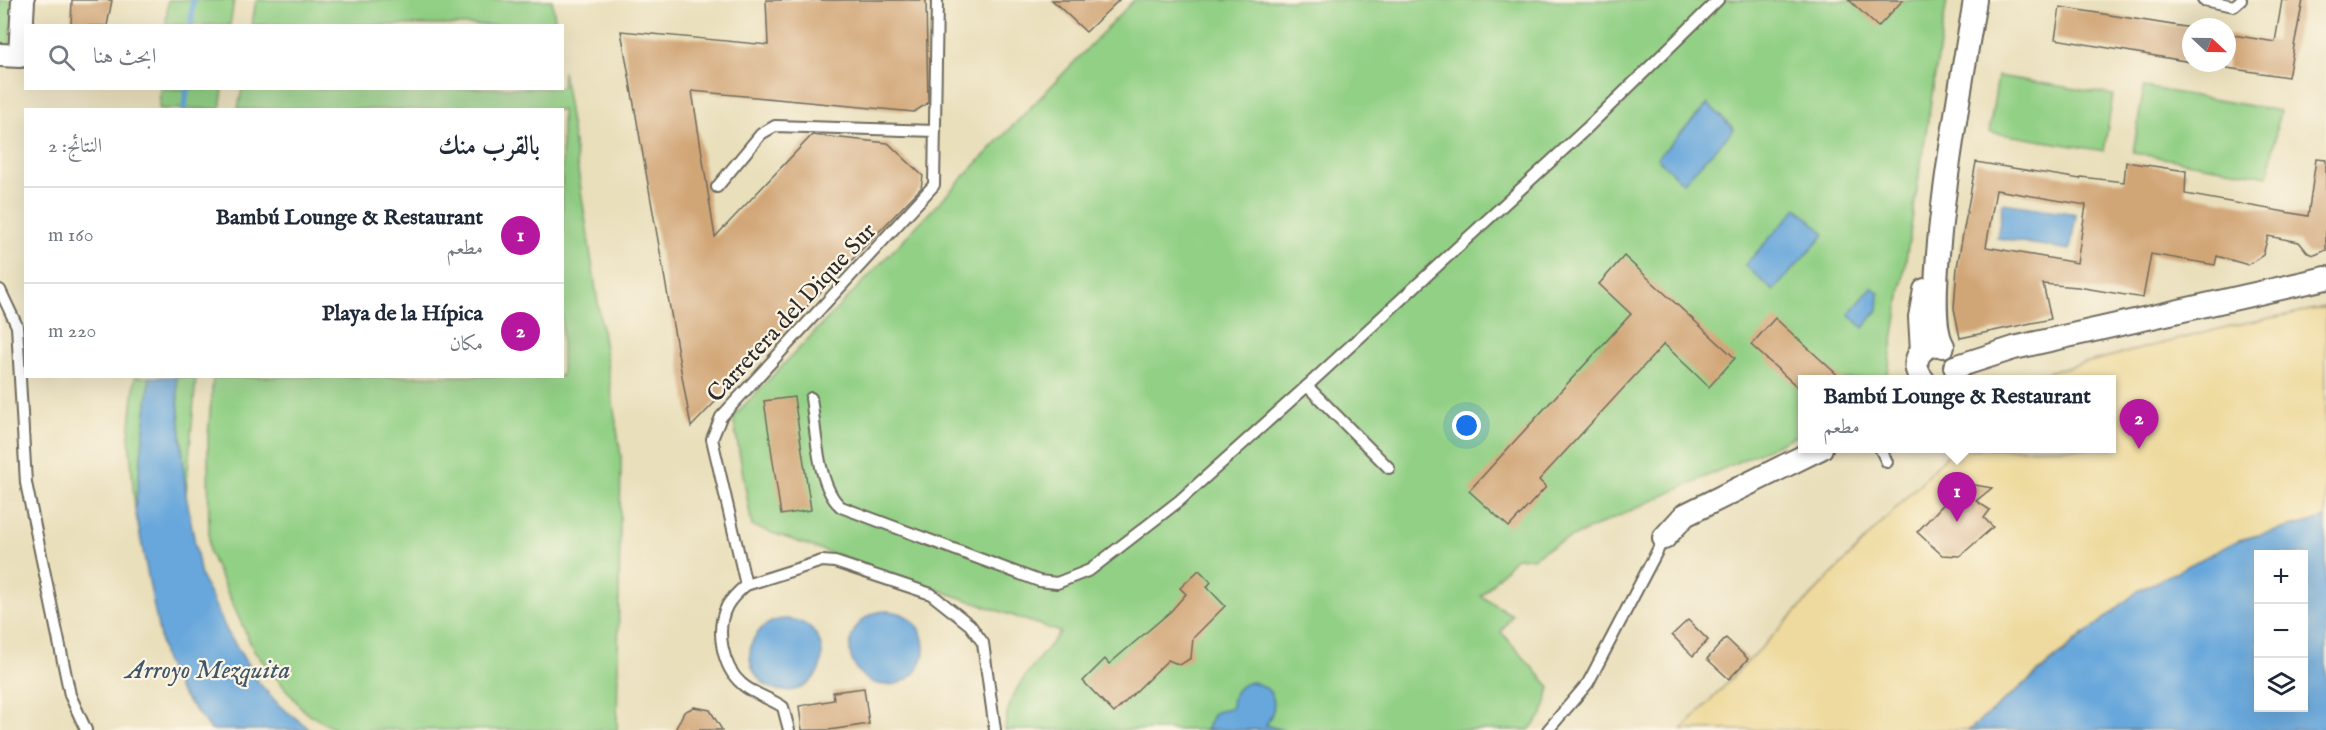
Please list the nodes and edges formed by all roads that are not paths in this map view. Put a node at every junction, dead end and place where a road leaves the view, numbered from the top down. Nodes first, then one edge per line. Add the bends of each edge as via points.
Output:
1 (23, 0) edge
2 (937, 0) edge
3 (1718, 0) edge
4 (1975, 0) edge
5 (2203, 0) edge
6 (2241, 0) edge
7 (0, 55) edge
8 (934, 131) junction
9 (717, 187) dead end
10 (2326, 278) edge
11 (0, 290) edge
12 (1932, 348) junction
13 (1951, 373) edge
14 (1918, 375) edge
15 (1307, 386) junction
16 (811, 399) dead end
17 (1811, 453) edge
18 (1882, 453) edge
19 (1887, 462) dead end
20 (1389, 468) dead end
21 (1664, 538) joint
22 (746, 585) junction
23 (86, 730) edge
24 (789, 730) edge
25 (995, 730) edge
26 (1548, 730) edge

1 - 7 street via 20,56
2 - 8 lane, Carretera del Dique Sur
3 - 15 lane via 1586,129
4 - 12 street via 1938,248 1938,338
5 - 6 lane via 2234,6
8 - 9 lane via 775,126 761,134
8 - 22 lane, Carretera del Dique Sur via 935,177 930,192 721,417 716,427 714,451
10 - 13 street via 2014,348
11 - 23 lane via 16,326 26,483 69,695
12 - 13 street via 1951,352
12 - 14 street via 1916,361
15 - 16 lane via 1179,501 1090,570 1057,583 1018,575 841,507 831,499 825,482
15 - 20 lane
17 - 21 street via 1685,515
18 - 19 lane
21 - 26 lane via 1588,683
22 - 24 lane via 726,607 721,637 725,657 732,674 743,686 783,707
22 - 25 lane via 822,561 931,594 970,625 983,644

